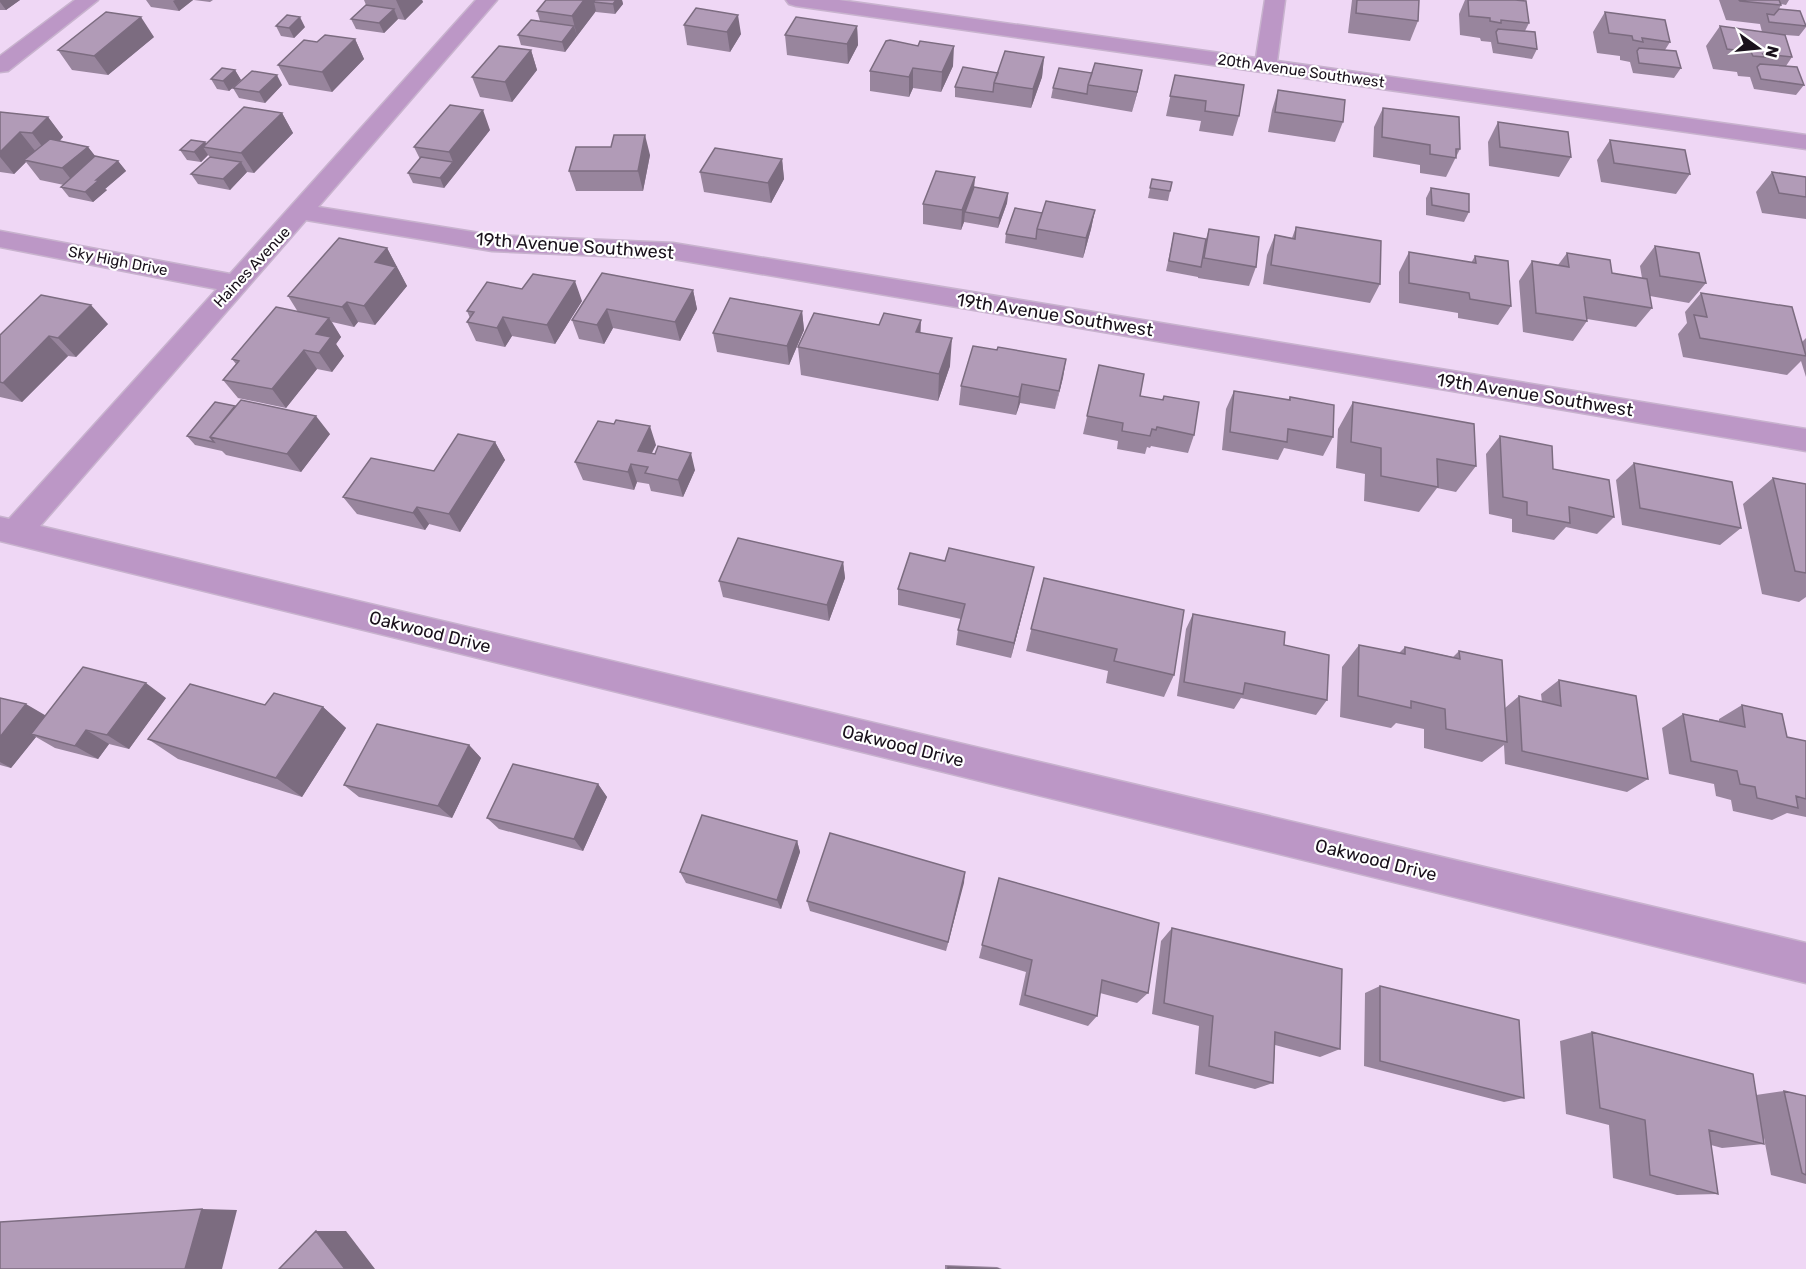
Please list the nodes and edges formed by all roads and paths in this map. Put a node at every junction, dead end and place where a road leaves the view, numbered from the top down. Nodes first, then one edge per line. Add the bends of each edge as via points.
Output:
1 (88, 0) edge
2 (488, 0) edge
3 (796, 0) edge
4 (1275, 0) edge
5 (0, 66) edge
6 (1266, 66) junction
7 (1806, 142) edge
8 (302, 212) junction
9 (0, 239) edge
10 (236, 284) junction
11 (1806, 440) edge
12 (8, 531) edge
13 (1806, 963) edge

1 - 5 street
2 - 8 street, Haines Avenue
3 - 6 street, 20th Avenue Southwest
4 - 6 street
6 - 7 street, 20th Avenue Southwest
8 - 10 street, Haines Avenue
8 - 11 street, 19th Avenue Southwest via 492,243 673,251
9 - 10 street, Sky High Drive
10 - 12 street, Haines Avenue
12 - 13 street, Oakwood Drive

